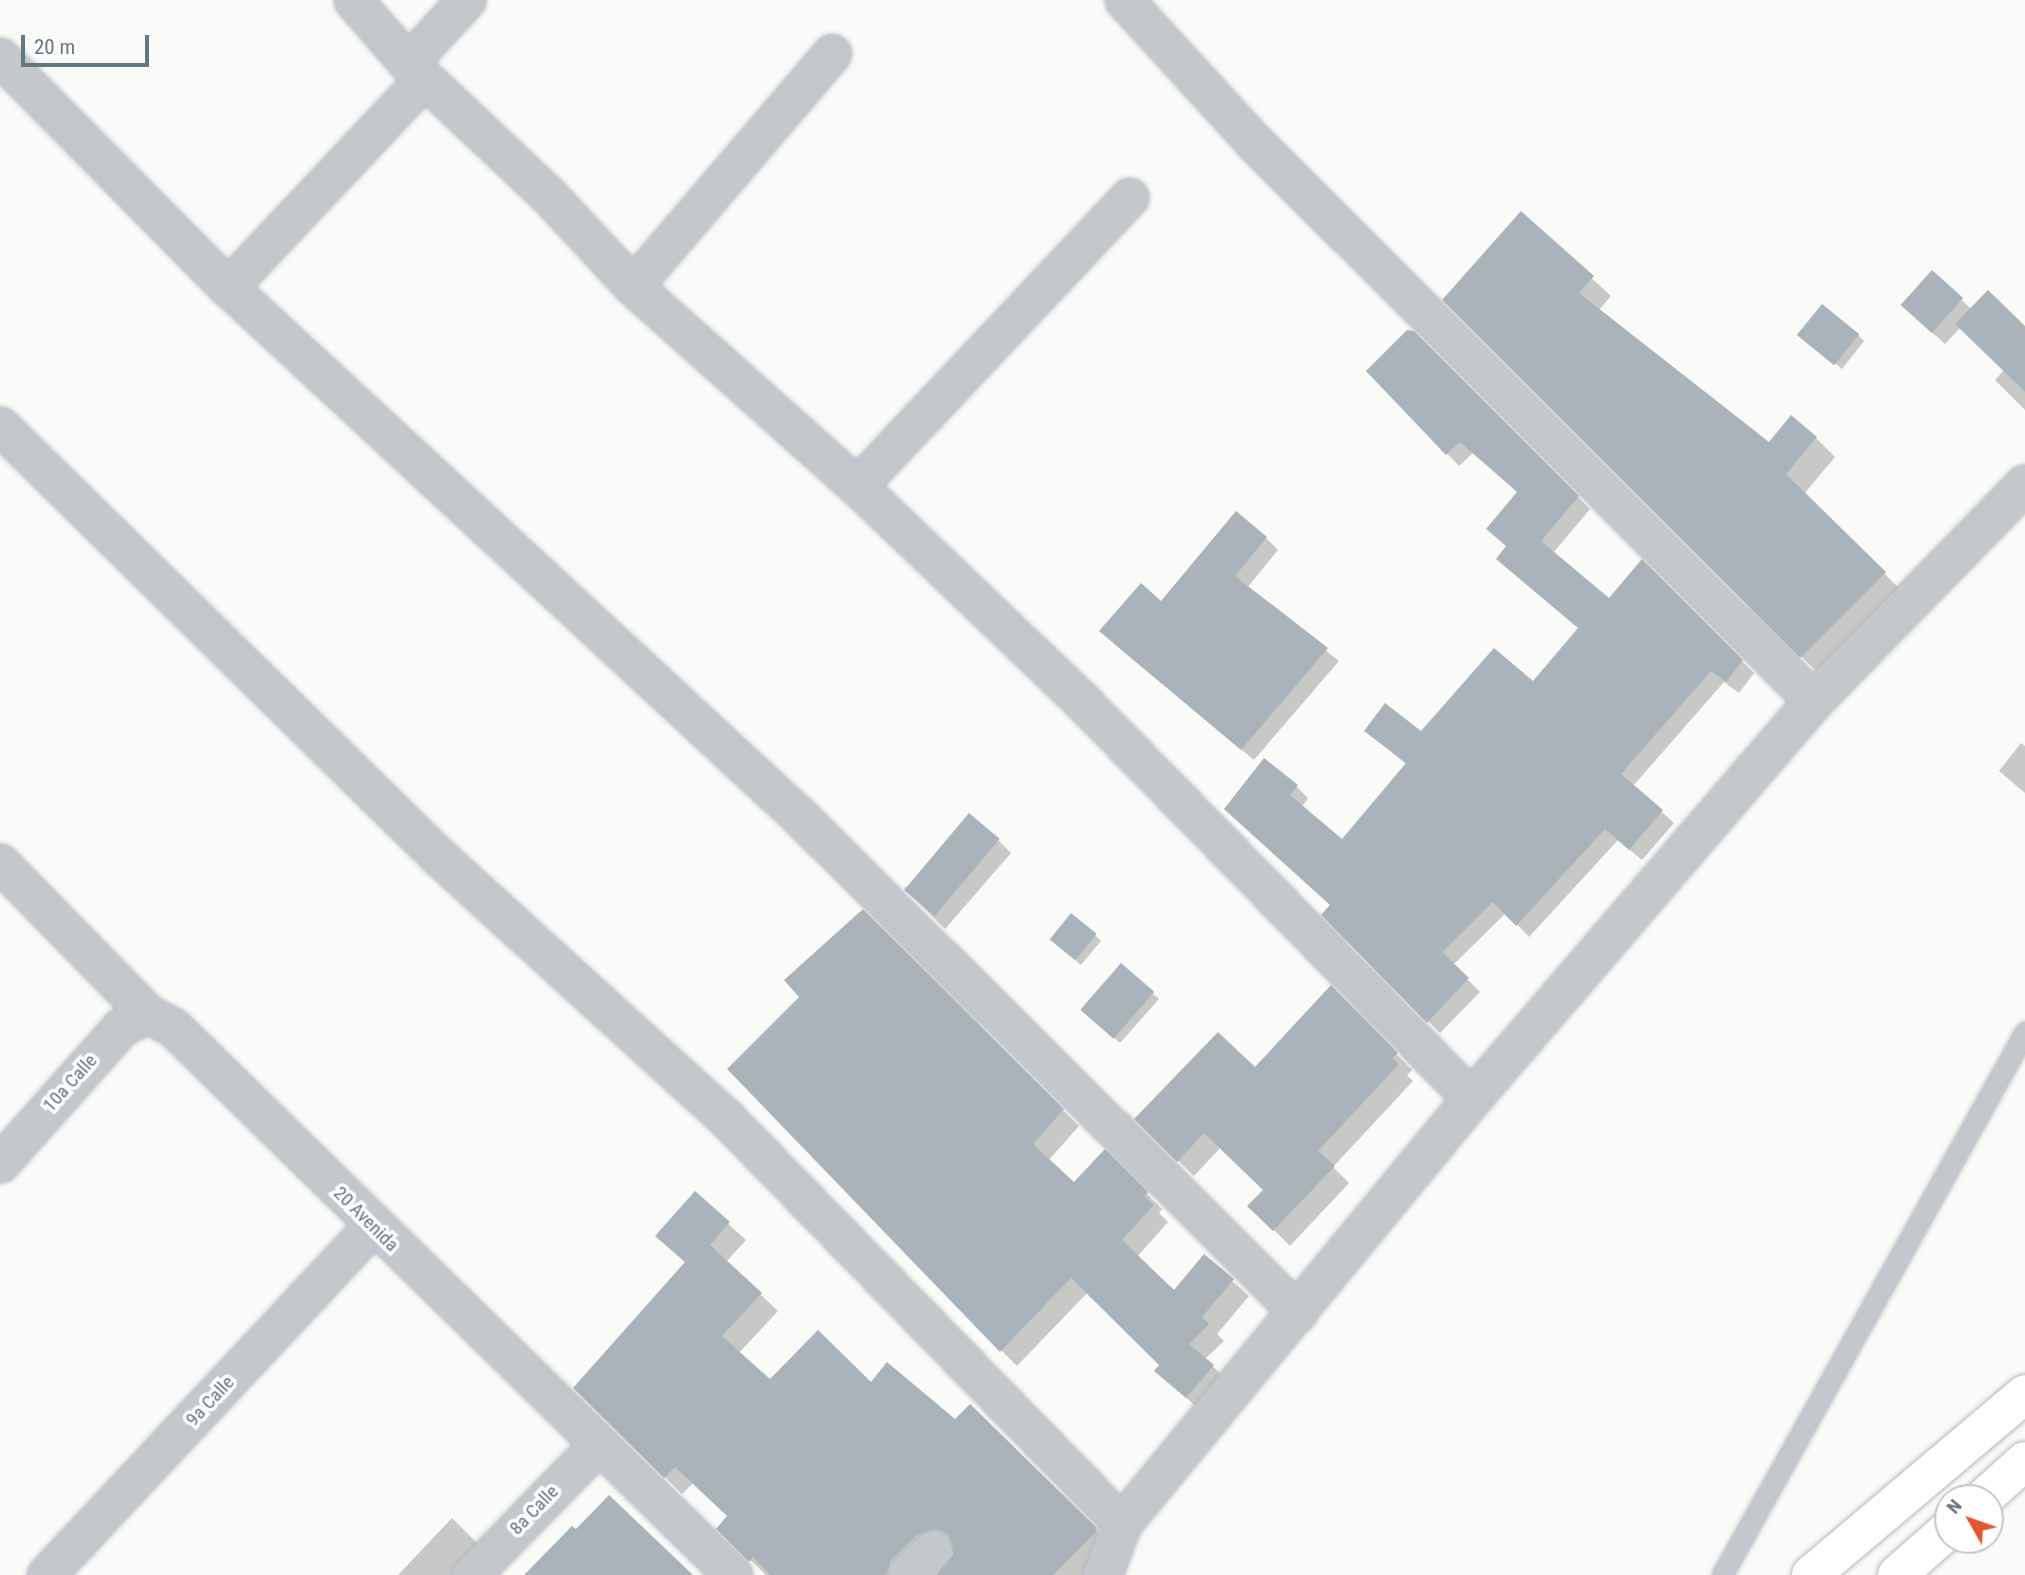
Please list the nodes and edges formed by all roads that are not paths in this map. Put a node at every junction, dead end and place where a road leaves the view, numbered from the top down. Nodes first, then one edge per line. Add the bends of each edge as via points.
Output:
1 (353, 0) edge
2 (466, 0) edge
3 (1124, 0) edge
4 (832, 53) dead end
5 (0, 57) edge
6 (416, 71) junction
7 (1129, 197) dead end
8 (633, 286) junction
9 (228, 287) junction
10 (0, 426) edge
11 (2025, 485) edge
12 (857, 486) junction
13 (1814, 701) junction
14 (0, 863) edge
15 (148, 1014) junction
16 (2025, 1032) edge
17 (1472, 1099) junction
18 (0, 1163) edge
19 (373, 1226) junction
20 (1298, 1312) junction
21 (2025, 1394) edge
22 (597, 1446) junction
23 (2025, 1461) edge
24 (2000, 1484) edge
25 (1122, 1524) junction
26 (1934, 1542) edge
27 (933, 1549) dead end
28 (46, 1575) edge
29 (471, 1575) edge
30 (733, 1575) edge
31 (906, 1575) edge
32 (1103, 1575) edge
33 (1722, 1575) edge
34 (1811, 1575) edge
35 (1897, 1575) edge

1 - 6 street
2 - 6 street
3 - 13 street via 1264,152
4 - 8 street
5 - 9 street
6 - 8 street via 548,195
6 - 9 street
7 - 12 street
8 - 12 street
9 - 20 street via 798,815
10 - 25 street via 438,856 725,1117
11 - 13 street
12 - 17 street via 1082,701
13 - 17 street
14 - 15 street, 20 Avenida
15 - 18 street, 10a Calle via 121,1027
15 - 19 street, 20 Avenida via 174,1028
16 - 33 lane
17 - 20 street
19 - 22 street, 20 Avenida
19 - 28 street, 9a Calle
20 - 25 street
21 - 34 main road
22 - 29 street, 8a Calle
22 - 30 street, 20 Avenida
23 - 24 main road
25 - 32 street
26 - 35 main road
27 - 31 street

